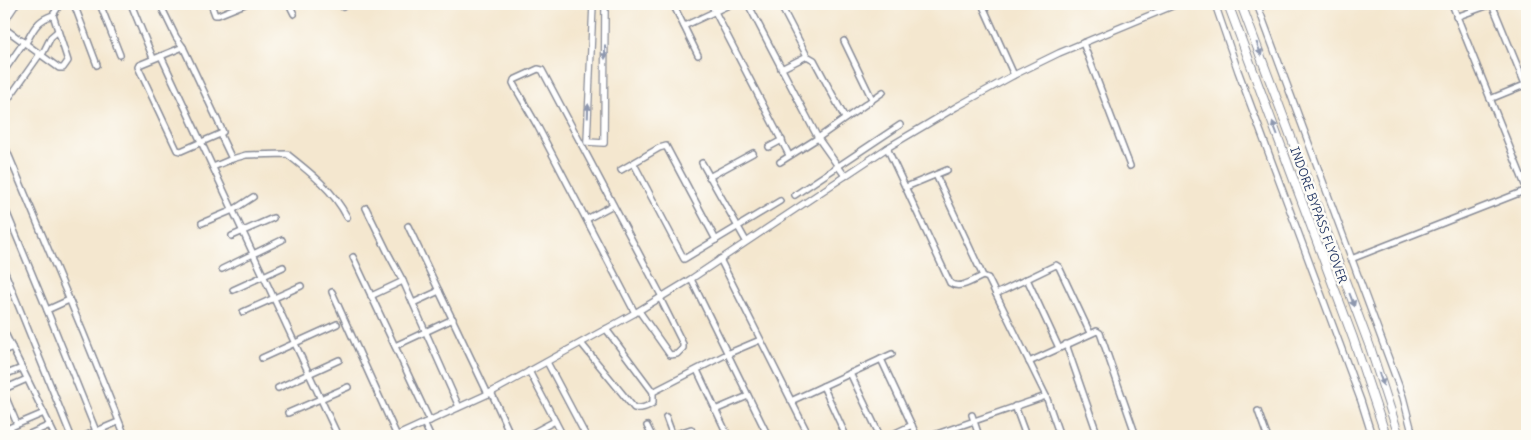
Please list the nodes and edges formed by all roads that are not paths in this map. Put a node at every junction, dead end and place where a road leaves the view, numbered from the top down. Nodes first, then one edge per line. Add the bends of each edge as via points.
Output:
1 (16, 4) edge
2 (60, 4) edge
3 (74, 4) edge
4 (100, 4) edge
5 (131, 4) edge
6 (160, 4) edge
7 (211, 4) edge
8 (245, 4) edge
9 (289, 4) edge
10 (592, 4) edge
11 (605, 4) edge
12 (673, 4) edge
13 (712, 4) edge
14 (731, 4) edge
15 (748, 4) edge
16 (780, 4) edge
17 (982, 4) edge
18 (1177, 4) edge
19 (1215, 4) edge
20 (1228, 4) edge
21 (1241, 4) edge
22 (1257, 4) edge
23 (1452, 4) edge
24 (715, 11) junction
25 (294, 14) dead end
26 (53, 15) junction
27 (1456, 17) junction
28 (4, 22) edge
29 (684, 26) junction
30 (4, 28) edge
31 (58, 31) junction
32 (844, 41) dead end
33 (25, 43) junction
34 (1083, 43) junction
35 (183, 47) junction
36 (41, 55) junction
37 (120, 55) dead end
38 (698, 55) dead end
39 (161, 56) junction
40 (807, 56) junction
41 (153, 58) junction
42 (97, 65) dead end
43 (781, 69) junction
44 (4, 71) edge
45 (1014, 75) junction
46 (1527, 86) edge
47 (883, 92) dead end
48 (872, 99) junction
49 (1490, 99) junction
50 (4, 105) edge
51 (845, 118) junction
52 (900, 125) dead end
53 (220, 134) junction
54 (818, 138) junction
55 (782, 140) junction
56 (201, 142) junction
57 (4, 144) edge
58 (769, 148) dead end
59 (887, 148) junction
60 (753, 154) dead end
61 (789, 155) junction
62 (232, 159) junction
63 (780, 162) dead end
64 (702, 163) dead end
65 (634, 164) junction
66 (838, 166) junction
67 (1130, 166) dead end
68 (213, 167) junction
69 (621, 170) dead end
70 (947, 170) dead end
71 (936, 175) junction
72 (845, 176) junction
73 (709, 177) junction
74 (906, 188) junction
75 (1527, 190) edge
76 (795, 195) dead end
77 (254, 198) dead end
78 (780, 201) dead end
79 (4, 206) edge
80 (613, 206) junction
81 (366, 208) dead end
82 (233, 210) junction
83 (272, 218) dead end
84 (348, 218) dead end
85 (587, 219) junction
86 (202, 223) dead end
87 (408, 226) dead end
88 (737, 227) junction
89 (243, 231) junction
90 (232, 236) dead end
91 (282, 240) dead end
92 (716, 240) junction
93 (746, 241) junction
94 (254, 254) junction
95 (353, 257) dead end
96 (1352, 259) junction
97 (720, 260) junction
98 (282, 267) dead end
99 (222, 269) dead end
100 (4, 270) edge
101 (264, 276) junction
102 (983, 276) junction
103 (1027, 278) junction
104 (690, 279) junction
105 (403, 281) junction
106 (301, 286) dead end
107 (233, 290) dead end
108 (439, 291) junction
109 (332, 292) dead end
110 (996, 294) junction
111 (371, 296) junction
112 (661, 297) junction
113 (274, 299) junction
114 (70, 300) junction
115 (413, 303) junction
116 (47, 310) junction
117 (243, 312) dead end
118 (637, 312) junction
119 (453, 319) junction
120 (336, 324) dead end
121 (606, 329) junction
122 (426, 331) junction
123 (1090, 333) junction
124 (4, 335) edge
125 (760, 340) junction
126 (294, 343) junction
127 (581, 343) junction
128 (1066, 344) junction
129 (395, 346) junction
130 (12, 348) junction
131 (1060, 348) junction
132 (4, 351) edge
133 (727, 354) junction
134 (892, 354) dead end
135 (262, 358) dead end
136 (881, 359) junction
137 (339, 360) dead end
138 (546, 362) junction
139 (1029, 362) junction
140 (22, 368) junction
141 (697, 370) junction
142 (529, 371) junction
143 (850, 373) junction
144 (309, 374) junction
145 (4, 376) edge
146 (27, 378) junction
147 (823, 386) junction
148 (348, 387) dead end
149 (278, 388) dead end
150 (4, 389) edge
151 (653, 392) junction
152 (4, 393) edge
153 (490, 393) junction
154 (748, 396) junction
155 (1046, 396) junction
156 (321, 399) junction
157 (791, 401) junction
158 (1015, 406) junction
159 (459, 407) junction
160 (716, 410) junction
161 (1258, 411) dead end
162 (44, 413) junction
163 (288, 413) dead end
164 (972, 415) dead end
165 (666, 418) dead end
166 (555, 421) junction
167 (974, 421) junction
168 (118, 422) junction
169 (427, 422) junction
170 (16, 424) junction
171 (50, 425) junction
172 (912, 425) junction
173 (647, 426) dead end
174 (4, 430) edge
175 (915, 432) dead end
176 (97, 434) edge
177 (25, 436) edge
178 (55, 436) edge
179 (71, 436) edge
180 (85, 436) edge
181 (125, 436) edge
182 (338, 436) edge
183 (397, 436) edge
184 (430, 436) edge
185 (511, 436) edge
186 (527, 436) edge
187 (563, 436) edge
188 (586, 436) edge
189 (652, 436) edge
190 (673, 436) edge
191 (694, 436) edge
192 (728, 436) edge
193 (768, 436) edge
194 (808, 436) edge
195 (846, 436) edge
196 (880, 436) edge
197 (889, 436) edge
198 (934, 436) edge
199 (979, 436) edge
200 (1026, 436) edge
201 (1060, 436) edge
202 (1098, 436) edge
203 (1136, 436) edge
204 (1267, 436) edge
205 (1372, 436) edge
206 (1386, 436) edge
207 (1399, 436) edge
208 (1413, 436) edge

1 - 28 street
2 - 26 street
3 - 42 street
4 - 37 street
5 - 41 street
6 - 35 street
7 - 8 street via 215,15
9 - 25 street
11 -> 10 street via 604,143 587,142
12 - 29 street
13 - 24 street
14 - 24 street
15 - 43 street
16 - 40 street
17 - 45 street
18 - 34 street
19 - 205 street
206 -> 20 highway, INDORE BYPASS FLYOVER via 1353,338
21 -> 207 highway, INDORE BYPASS FLYOVER via 1365,333
22 - 96 street
23 - 27 street
24 - 29 street
24 - 55 street
26 - 31 street
26 - 33 street via 38,24
27 - 46 street via 1492,4
27 - 49 street
29 - 38 street
30 - 33 street
31 - 36 street via 50,37
31 - 36 street via 67,64 59,68
32 - 48 street
33 - 36 street
33 - 44 street
34 - 45 street
34 - 67 street
35 - 39 street
35 - 53 street via 223,132
36 - 50 street
39 - 41 street
39 - 56 street
40 - 43 street
40 - 51 street via 814,60
41 - 56 street via 138,67 177,150
43 - 54 street
45 - 59 street
46 - 49 street
47 - 48 street
48 - 51 street
49 - 75 street
51 - 54 street
52 - 66 street
53 - 56 street
53 - 62 street
54 - 61 street
54 - 66 street
55 - 58 street
55 - 61 street
56 - 68 street
57 - 114 street
59 - 72 street
59 - 74 street
60 - 73 street
61 - 63 street
62 - 68 street
62 - 84 street via 246,155 287,154 327,187
64 - 73 street
65 - 69 street
65 - 92 street via 666,146
65 - 92 street via 684,259
66 - 72 street
66 - 76 street
68 - 82 street
70 - 71 street
71 - 74 street
71 - 102 street
72 - 93 street
73 - 88 street
74 - 102 street via 950,283 963,285
75 - 96 street
77 - 82 street
78 - 88 street
79 - 116 street
80 - 85 street
80 - 85 street via 542,70 514,80
80 - 112 street
81 - 105 street
82 - 86 street
82 - 89 street
83 - 89 street
85 - 118 street
87 - 108 street
88 - 92 street
88 - 93 street
89 - 90 street
89 - 94 street
91 - 94 street
93 - 97 street
94 - 99 street
94 - 101 street
95 - 111 street
96 - 208 street via 1403,397
97 - 104 street
97 - 125 street
98 - 101 street
100 - 179 street
101 - 107 street
101 - 113 street
102 - 110 street via 988,278
103 - 110 street
103 - 123 street via 1053,266 1059,267
103 - 131 street
104 - 112 street
104 - 133 street
105 - 111 street
105 - 115 street
106 - 113 street
108 - 115 street
108 - 119 street
109 - 183 street
110 - 139 street
111 - 129 street
112 - 118 street
112 - 118 street via 683,344 677,354 670,354
113 - 117 street
113 - 126 street
114 - 116 street
114 - 168 street
115 - 122 street
116 - 176 street
118 - 121 street
119 - 122 street
119 - 153 street
120 - 126 street
121 - 127 street
121 - 151 street
122 - 129 street
122 - 159 street
123 - 128 street
123 - 203 street via 1100,333
124 - 130 street
125 - 133 street
125 - 157 street
126 - 135 street
126 - 144 street
127 - 138 street
127 - 151 street via 634,408 645,408 653,403
128 - 131 street
128 - 202 street
129 - 169 street
130 - 132 street
130 - 140 street
131 - 139 street
133 - 141 street
133 - 154 street
134 - 136 street
136 - 143 street
136 - 172 street
137 - 144 street
138 - 142 street
138 - 188 street
139 - 155 street
140 - 145 street
140 - 146 street
141 - 151 street
141 - 160 street
142 - 153 street
142 - 166 street
143 - 147 street
143 - 196 street
144 - 149 street
144 - 156 street
146 - 150 street
146 - 162 street
147 - 157 street
147 - 195 street
148 - 156 street
152 - 170 street
153 - 159 street
153 - 185 street
154 - 160 street
154 - 193 street
155 - 158 street
155 - 201 street
156 - 163 street
156 - 182 street
157 - 194 street
158 - 167 street
158 - 200 street
159 - 169 street
160 - 192 street
161 - 204 street
162 - 170 street
162 - 171 street
164 - 167 street
165 - 190 street
166 - 186 street
166 - 187 street
167 - 198 street
167 - 199 street
168 - 176 street
168 - 181 street
169 - 183 street
169 - 184 street
170 - 174 street
171 - 177 street
171 - 178 street
172 - 175 street
172 - 197 street
173 - 189 street
176 - 180 street
190 - 191 street via 691,429

